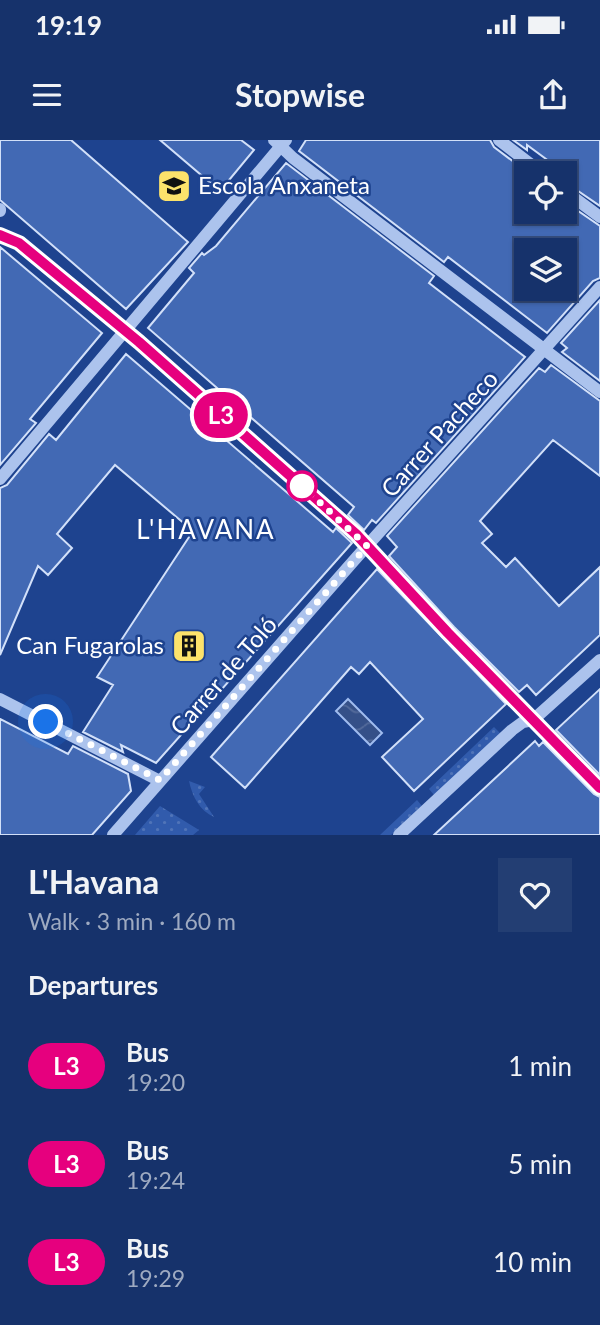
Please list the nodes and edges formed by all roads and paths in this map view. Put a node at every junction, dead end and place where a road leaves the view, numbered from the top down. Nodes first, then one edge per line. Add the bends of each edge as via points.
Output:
1 (499, 140) edge
2 (280, 142) edge
3 (526, 161) edge
4 (577, 200) edge
5 (600, 217) edge
6 (0, 235) edge
7 (600, 286) edge
8 (124, 331) junction
9 (544, 349) junction
10 (600, 392) edge
11 (0, 479) edge
12 (367, 546) junction
13 (600, 660) edge
14 (0, 699) edge
15 (533, 720) junction
16 (160, 780) junction
17 (600, 788) edge
18 (113, 835) edge
19 (400, 835) edge

1 - 3 street
2 - 8 street
2 - 9 street via 293,158
4 - 5 street
6 - 8 street via 19,243
7 - 9 street, Carrer Pacheco
8 - 11 street
8 - 12 street
9 - 10 street
9 - 12 street, Carrer Pacheco
12 - 15 street
12 - 16 street, Carrer de Toló
13 - 15 street
14 - 16 street
15 - 17 street
15 - 19 street via 512,730
16 - 18 street, Carrer de Toló

